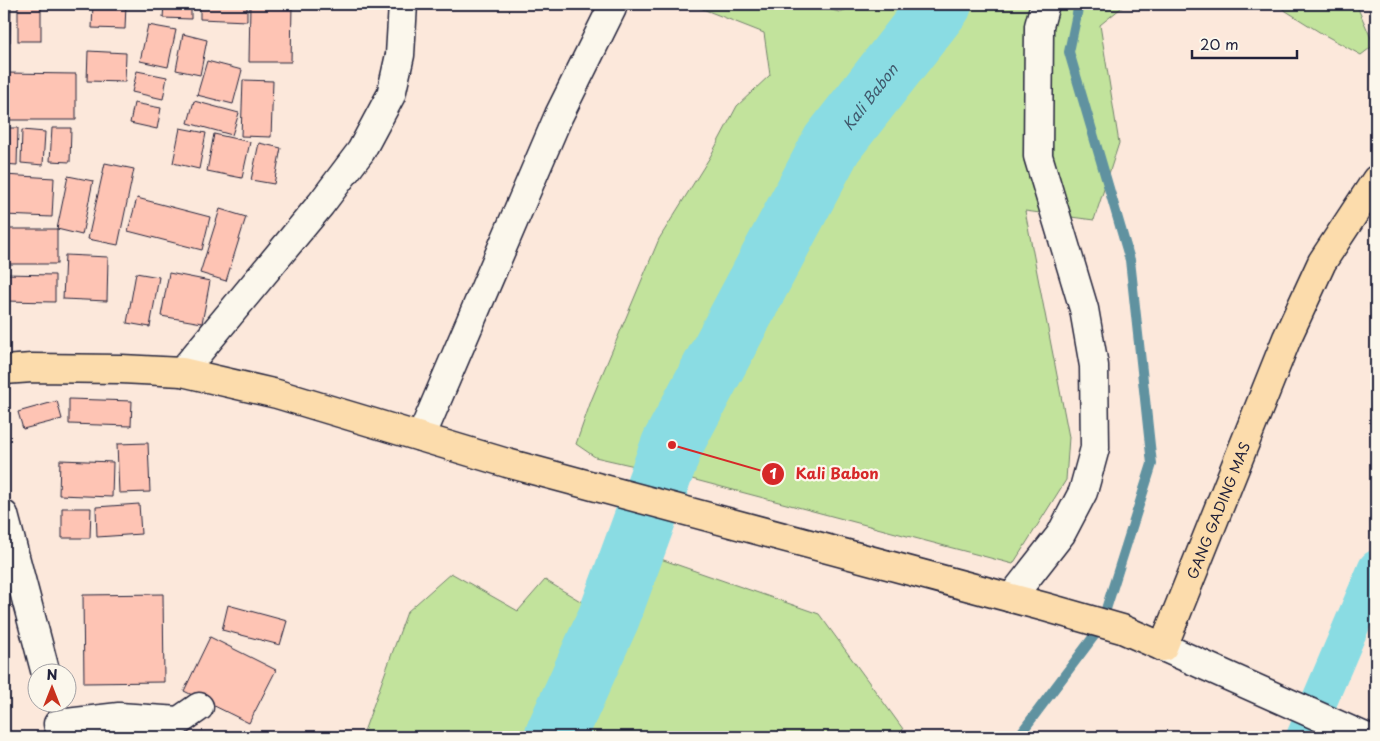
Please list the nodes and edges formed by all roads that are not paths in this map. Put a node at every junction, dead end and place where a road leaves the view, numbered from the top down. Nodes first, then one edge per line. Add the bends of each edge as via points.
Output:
1 (403, 4) edge
2 (1045, 4) edge
3 (612, 8) dead end
4 (1376, 180) edge
5 (4, 370) edge
6 (182, 372) junction
7 (421, 437) junction
8 (4, 515) edge
9 (1011, 598) junction
10 (1163, 646) junction
11 (43, 664) edge
12 (199, 707) dead end
13 (57, 721) edge
14 (1365, 737) edge

1 - 6 street via 400,55 390,95 361,151
2 - 9 street via 1038,26 1038,156 1084,309 1094,366 1095,448 1083,492 1061,534
3 - 7 street via 559,115
4 - 10 main road, GANG GADING MAS via 1322,262 1286,338
5 - 6 main road
6 - 7 main road via 277,394
7 - 9 main road
8 - 11 street
9 - 10 main road via 1122,629
10 - 14 street
12 - 13 street via 179,721 120,717

